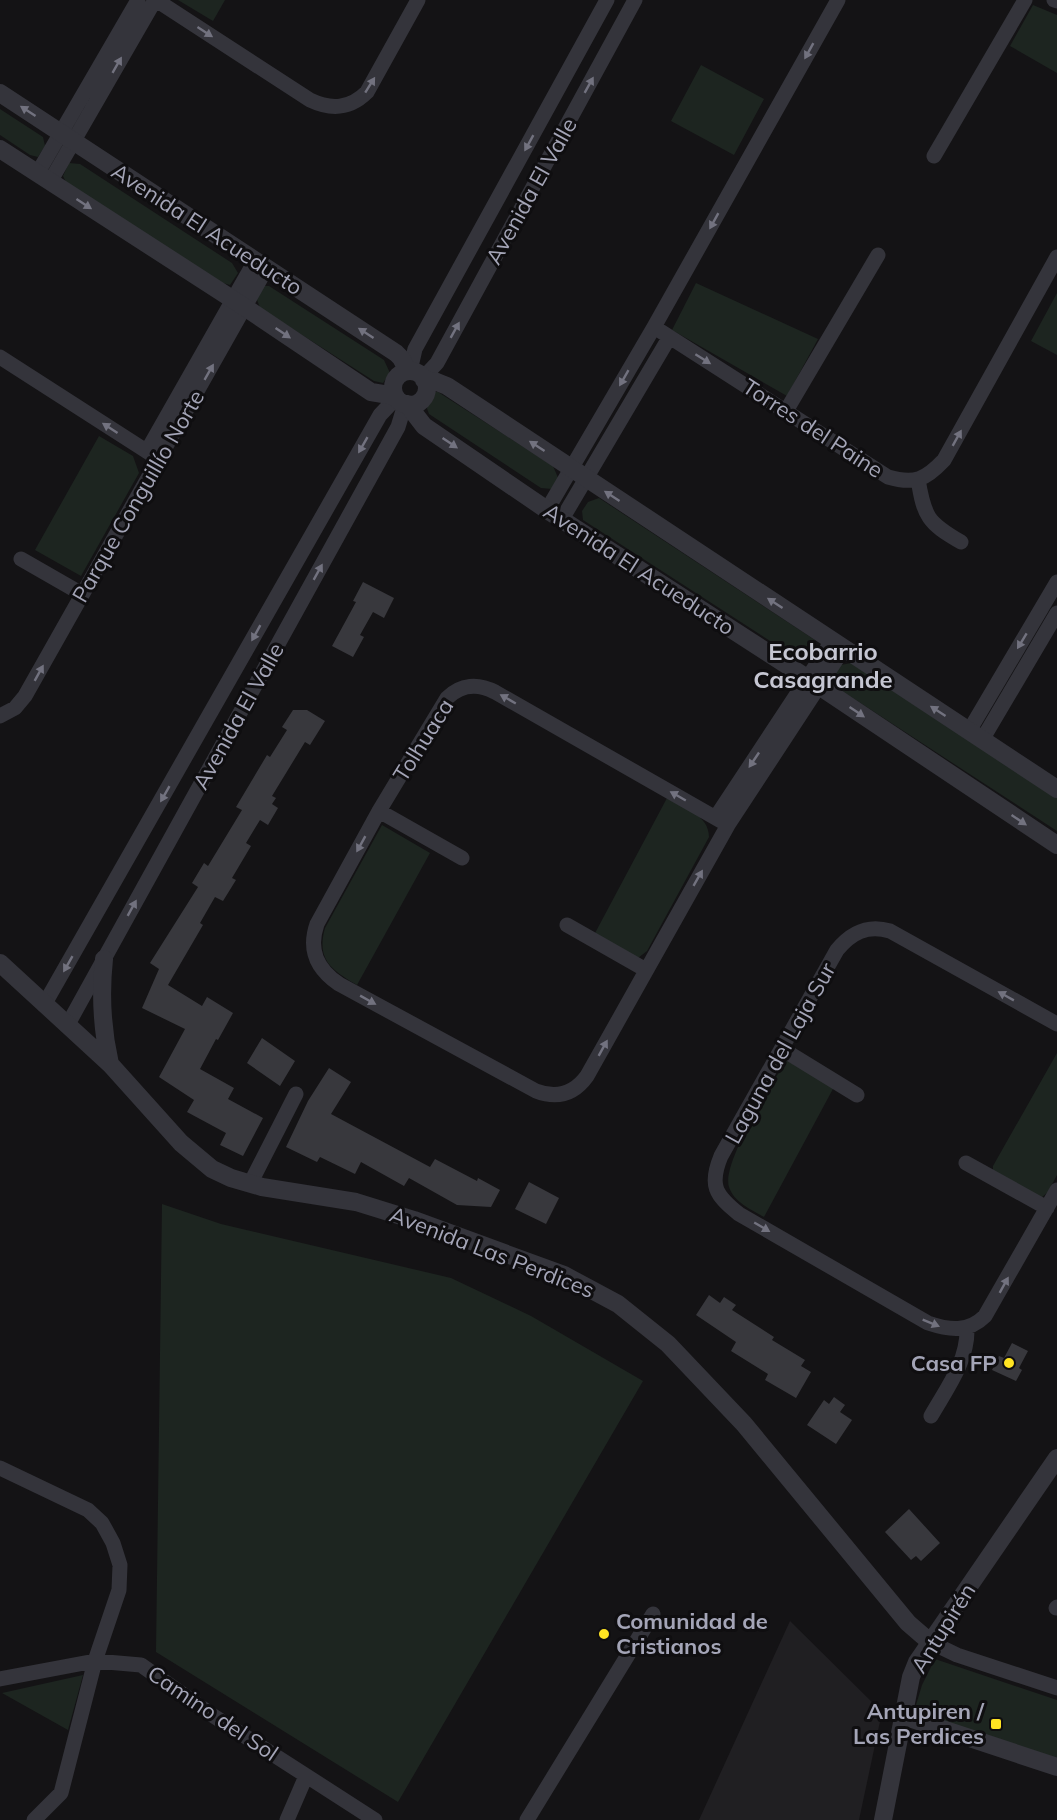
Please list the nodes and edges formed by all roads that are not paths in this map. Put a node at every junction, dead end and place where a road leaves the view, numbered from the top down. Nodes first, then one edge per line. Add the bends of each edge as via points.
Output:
1 (138, 0) edge
2 (155, 0) edge
3 (418, 0) edge
4 (607, 0) edge
5 (635, 0) edge
6 (838, 0) edge
7 (1025, 0) edge
8 (0, 93) edge
9 (67, 136) junction
10 (0, 149) edge
11 (934, 156) dead end
12 (44, 178) junction
13 (878, 255) dead end
14 (1057, 257) edge
15 (261, 265) junction
16 (240, 304) junction
17 (654, 327) junction
18 (669, 338) junction
19 (0, 357) edge
20 (416, 375) junction
21 (401, 401) junction
22 (786, 411) junction
23 (153, 455) junction
24 (578, 473) junction
25 (918, 479) junction
26 (555, 514) junction
27 (961, 542) dead end
28 (21, 559) dead end
29 (1055, 589) edge
30 (82, 594) junction
31 (277, 596) junction
32 (298, 608) junction
33 (1057, 613) edge
34 (838, 645) junction
35 (813, 682) junction
36 (1, 716) edge
37 (975, 735) junction
38 (194, 744) junction
39 (216, 756) junction
40 (1057, 789) edge
41 (379, 811) junction
42 (722, 821) junction
43 (1057, 845) edge
44 (462, 858) dead end
45 (567, 925) dead end
46 (104, 959) junction
47 (0, 963) edge
48 (646, 970) junction
49 (45, 1005) junction
50 (1057, 1024) edge
51 (67, 1026) junction
52 (782, 1049) junction
53 (110, 1064) junction
54 (296, 1094) dead end
55 (857, 1095) dead end
56 (966, 1163) dead end
57 (250, 1184) junction
58 (1057, 1190) edge
59 (1047, 1208) junction
60 (967, 1328) junction
61 (932, 1416) dead end
62 (1057, 1458) edge
63 (0, 1468) edge
64 (653, 1614) dead end
65 (930, 1642) junction
66 (95, 1661) junction
67 (0, 1679) edge
68 (1057, 1688) edge
69 (903, 1716) junction
70 (1057, 1767) edge
71 (306, 1776) junction
72 (34, 1820) edge
73 (287, 1820) edge
74 (375, 1820) edge
75 (527, 1820) edge
76 (884, 1820) edge

1 - 9 street
2 -> 3 street via 310,100 333,107 354,103 367,92
9 -> 2 street
4 -> 20 street, Avenida El Valle via 415,349
20 -> 5 street, Avenida El Valle via 437,363
6 -> 17 street
7 - 11 street
9 -> 8 street, Avenida El Acueducto
9 - 12 street
9 - 15 street, Avenida El Acueducto
10 - 12 street, Avenida El Acueducto
12 -> 16 street, Avenida El Acueducto
13 - 22 street
25 -> 14 street via 931,474 944,460
15 - 16 street, Parque Conguillío Norte
20 -> 15 street, Avenida El Acueducto via 396,353
16 -> 21 street, Avenida El Acueducto via 371,392
16 - 23 street, Parque Conguillío Norte
17 - 18 street, Torres del Paine
17 -> 24 street
18 -> 22 street, Torres del Paine
18 - 24 street
23 -> 19 street
20 - 21 street via 400,374 395,380 393,388
20 - 21 street via 426,392 422,399 415,404
24 -> 20 street, Avenida El Acueducto via 447,386
21 -> 26 street, Avenida El Acueducto via 424,426
21 -> 31 street, Avenida El Valle via 380,415
32 -> 21 street, Avenida El Valle via 398,427
22 - 25 street, Torres del Paine via 888,477 900,481
23 - 30 street, Parque Conguillío Norte
24 - 26 street
34 -> 24 street, Avenida El Acueducto
25 - 27 street via 925,513 933,524
26 - 35 street, Avenida El Acueducto
28 - 30 street
29 -> 37 street
36 -> 30 street, Parque Conguillío Norte via 25,696
31 - 32 street
31 -> 38 street, Avenida El Valle
32 - 39 street, Avenida El Valle
33 - 37 street
34 - 35 street
37 -> 34 street, Avenida El Acueducto
35 - 42 street
35 -> 43 street, Avenida El Acueducto
37 - 40 street, Avenida El Acueducto
38 - 39 street
38 -> 49 street, Avenida El Valle
46 -> 39 street, Avenida El Valle
42 -> 41 street, Tolhuaca via 479,686 460,688 447,698
41 - 44 street
41 -> 48 street, Tolhuaca via 314,933 319,966 339,984 536,1091 552,1096 573,1090 583,1081
48 -> 42 street, Tolhuaca
45 - 48 street
46 - 51 street, Avenida El Valle
46 - 53 street via 101,1012
47 - 49 street, Avenida Las Perdices
49 - 51 street, Avenida Las Perdices
50 -> 52 street, Laguna del Laja Sur via 890,932 867,929 848,938 837,950
51 - 53 street, Avenida Las Perdices
52 - 55 street
52 -> 60 street, Laguna del Laja Sur via 722,1156 715,1176 716,1191 739,1214 928,1323
53 - 57 street, Avenida Las Perdices via 192,1153 222,1174
54 - 57 street
56 - 59 street
57 - 65 street, Avenida Las Perdices via 392,1212 564,1275 618,1304 668,1344 744,1424 908,1623
58 - 59 street
60 -> 59 street via 979,1322 992,1306
60 - 61 street via 963,1360
62 - 65 street, Antupirén
63 - 66 street via 88,1510 102,1523 113,1543 120,1565 119,1590
64 - 75 street
65 - 68 street, Avenida Las Perdices via 957,1655
65 - 69 street, Antupirén via 911,1677
66 - 67 street, Camino del Sol
66 - 71 street, Camino del Sol via 141,1665
66 - 72 street via 61,1793
69 - 70 street
69 - 76 street, Antupirén
71 - 73 street
71 - 74 street, Camino del Sol

